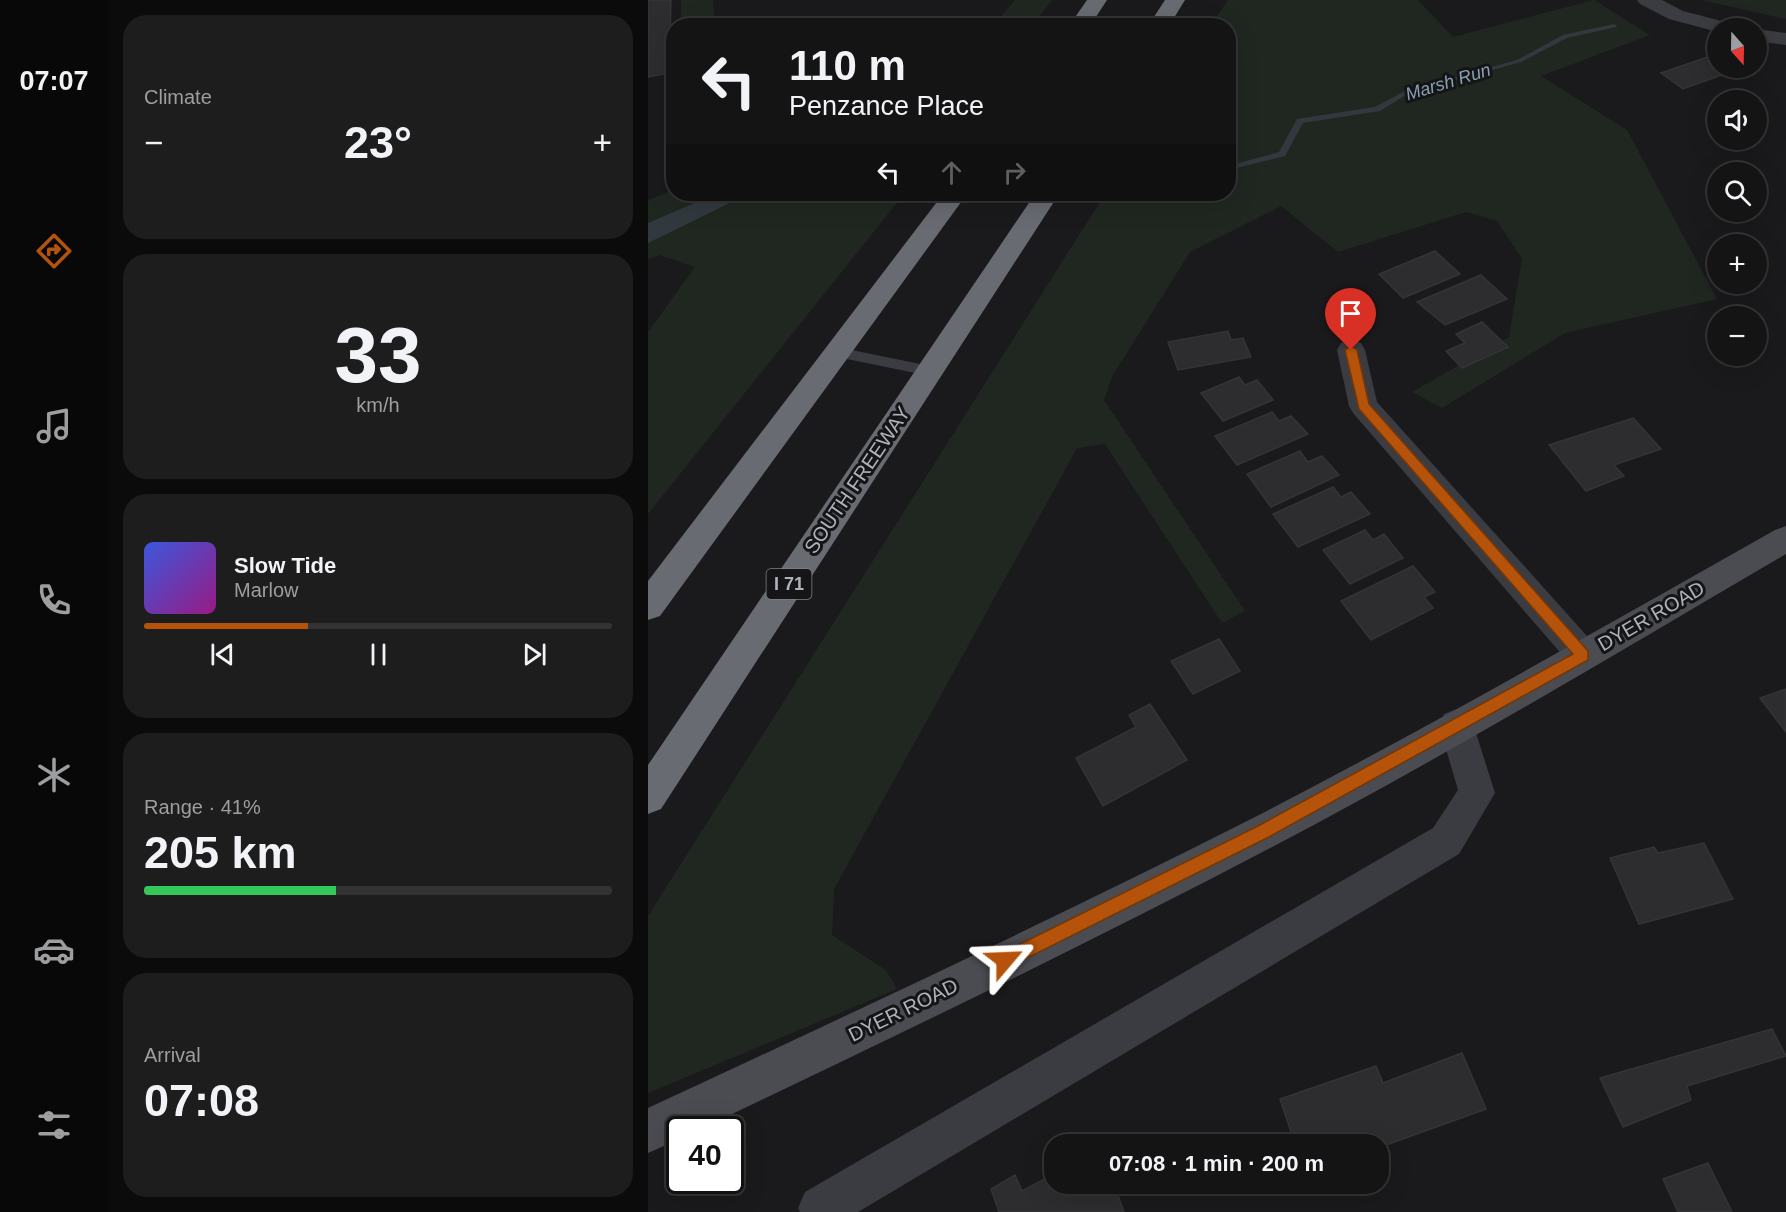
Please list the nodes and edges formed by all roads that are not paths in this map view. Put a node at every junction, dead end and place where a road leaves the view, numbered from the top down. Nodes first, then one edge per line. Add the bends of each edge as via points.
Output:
1 (1097, 0) edge
2 (1175, 0) edge
3 (1647, 0) edge
4 (1084, 18) edge
5 (1163, 18) edge
6 (1707, 23) edge
7 (1767, 36) edge
8 (1786, 39) edge
9 (950, 201) edge
10 (1042, 201) edge
11 (1351, 350) dead end
12 (837, 352) junction
13 (930, 371) junction
14 (1786, 539) edge
15 (648, 606) edge
16 (1583, 655) junction
17 (1457, 725) junction
18 (648, 797) edge
19 (649, 1130) edge
20 (821, 1208) dead end

1 - 4 highway
2 - 5 highway
3 - 6 street via 1676,15
7 - 8 street
9 - 12 highway
10 - 13 highway, SOUTH FREEWAY / I 71
11 - 16 street via 1363,405
12 - 13 lane
12 - 15 highway
13 - 18 highway, SOUTH FREEWAY / I 71
14 - 16 street, DYER ROAD
16 - 17 street, DYER ROAD
17 - 19 street, DYER ROAD via 1263,831 873,1026
17 - 20 street via 1477,793 1446,841

